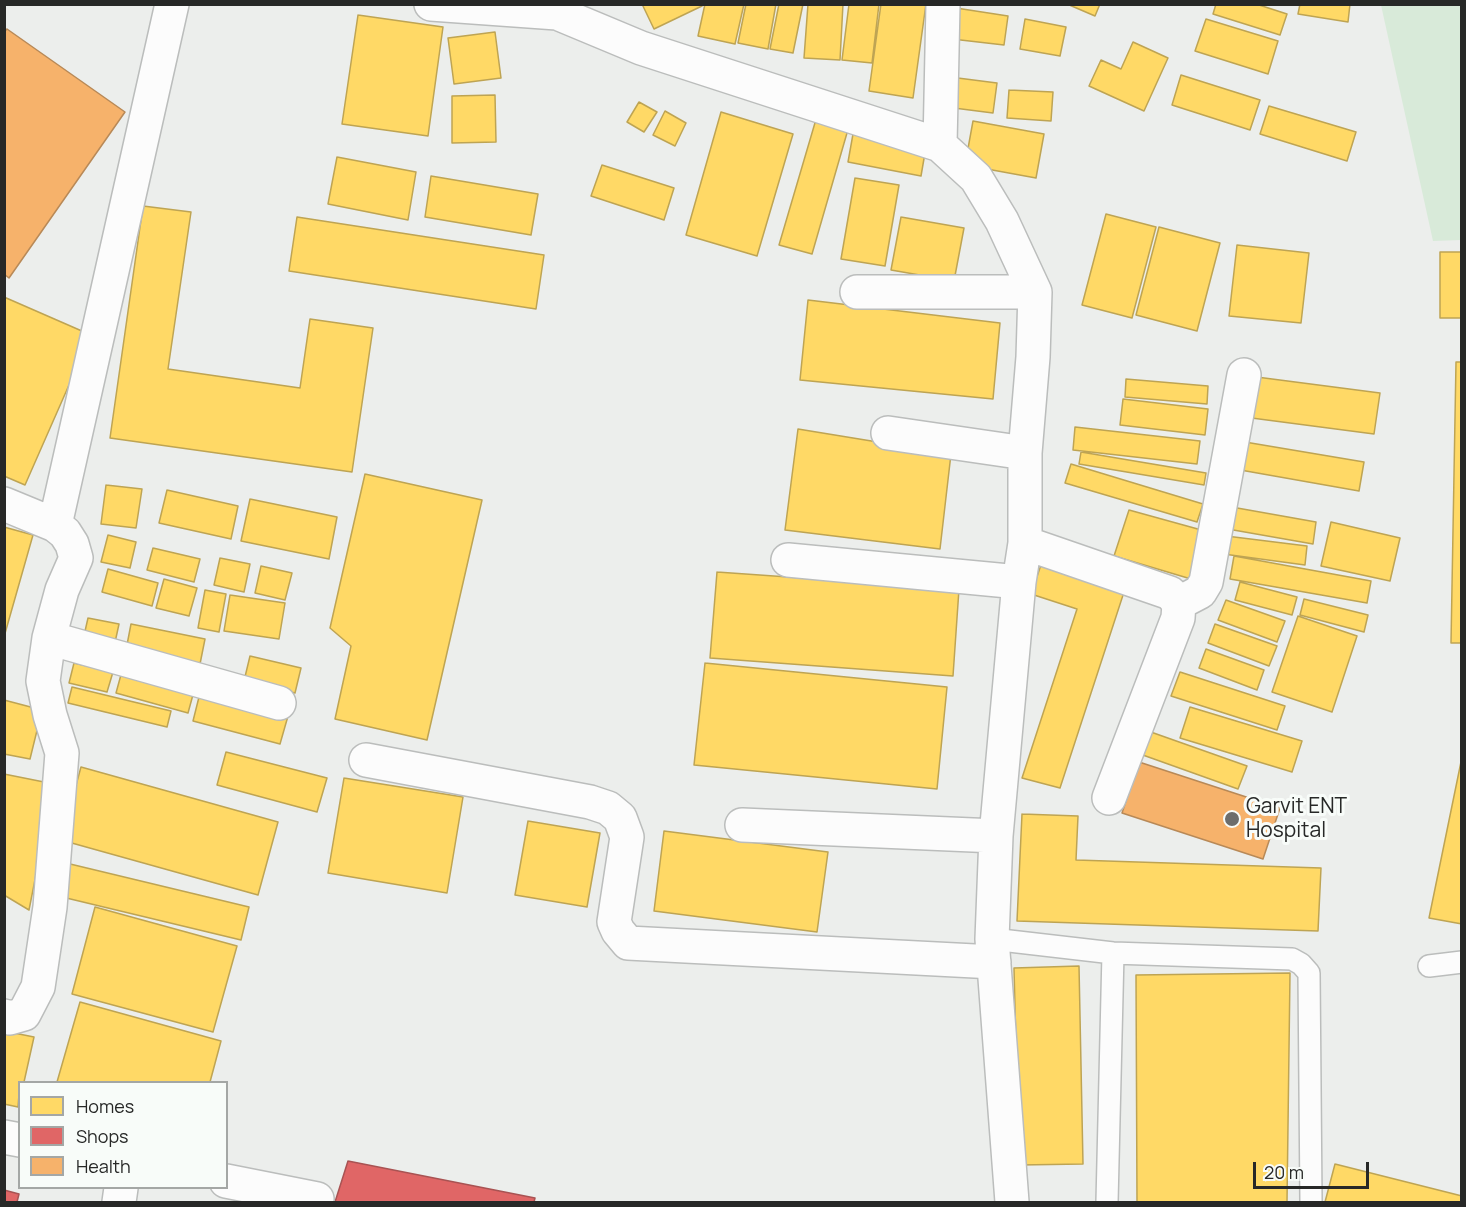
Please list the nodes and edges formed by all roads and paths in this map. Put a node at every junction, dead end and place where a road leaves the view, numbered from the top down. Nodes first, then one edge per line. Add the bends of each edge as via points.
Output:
1 (172, 4) edge
2 (432, 4) edge
3 (943, 4) edge
4 (553, 9) edge
5 (939, 145) junction
6 (857, 292) dead end
7 (1035, 292) junction
8 (1245, 375) dead end
9 (888, 433) dead end
10 (1025, 453) junction
11 (4, 504) edge
12 (55, 525) junction
13 (1025, 543) junction
14 (788, 560) dead end
15 (1019, 582) junction
16 (1179, 603) junction
17 (49, 638) junction
18 (279, 703) dead end
19 (366, 760) dead end
20 (1109, 798) dead end
21 (742, 825) dead end
22 (996, 836) junction
23 (993, 950) junction
24 (1113, 953) junction
25 (1461, 962) edge
26 (1429, 966) dead end
27 (4, 1016) edge
28 (228, 1181) edge
29 (317, 1199) dead end
30 (1012, 1203) edge
31 (1107, 1203) edge
32 (1311, 1203) edge

1 - 12 street
2 - 4 street
3 - 5 street
4 - 5 street via 641,48
5 - 7 street via 976,178 1002,221
6 - 7 street
7 - 10 street
8 - 16 street via 1206,582 1200,592
9 - 10 street
10 - 13 street
11 - 12 street
12 - 17 street via 72,544 76,558 62,590
13 - 15 street
13 - 16 street via 1170,593
14 - 15 street
15 - 22 street
16 - 20 street via 1178,618
17 - 18 street
17 - 27 street via 43,681 62,753 50,907 38,987 24,1014
19 - 23 street via 608,808 620,818 627,837 614,922 628,943
21 - 22 street
22 - 23 street
23 - 24 lane
23 - 30 street
24 - 31 lane
24 - 32 lane via 1292,959 1309,973
25 - 26 lane
28 - 29 street

